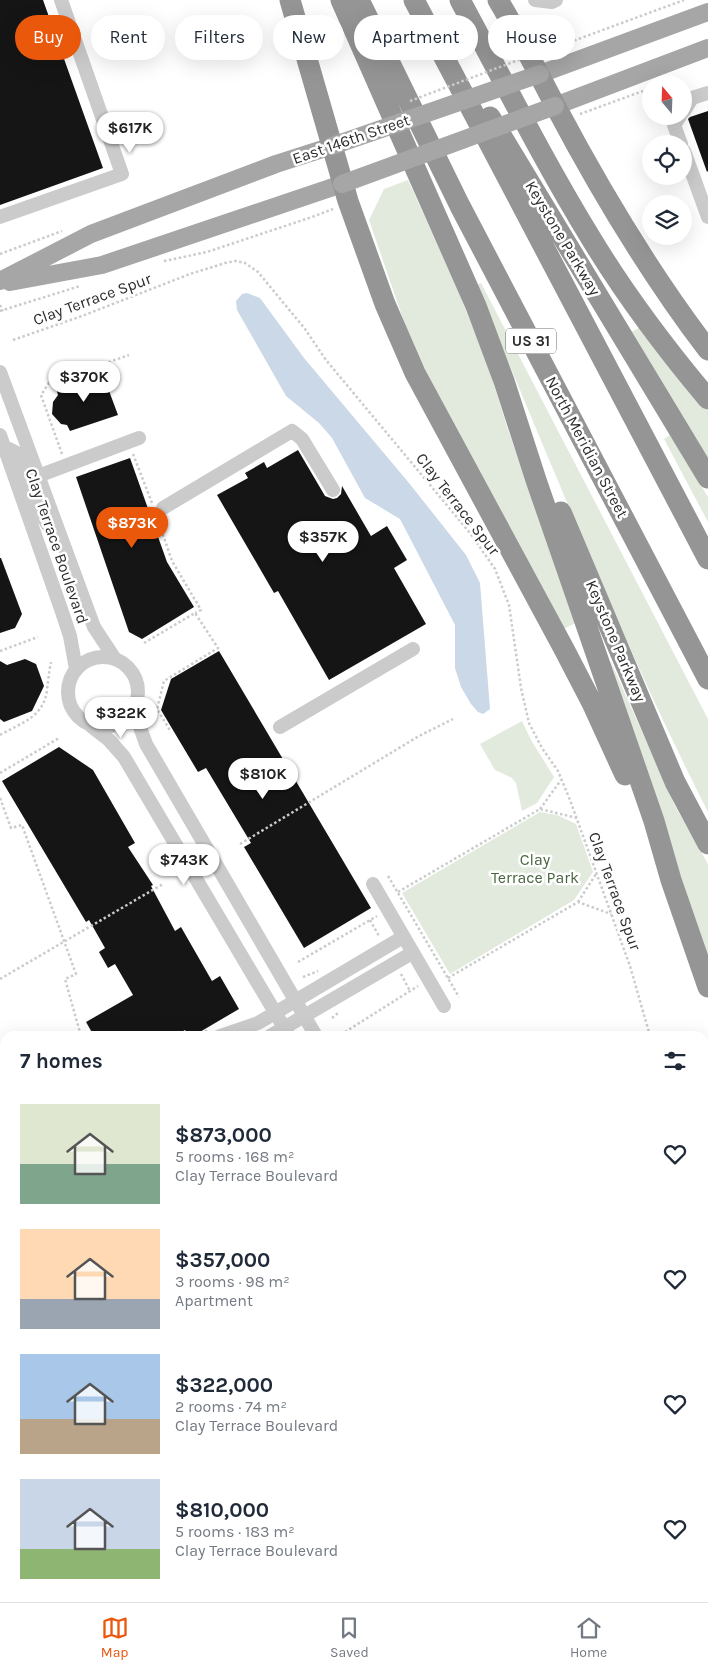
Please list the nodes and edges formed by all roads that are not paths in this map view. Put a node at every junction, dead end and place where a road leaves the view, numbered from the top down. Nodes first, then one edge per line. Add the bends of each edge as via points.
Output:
1 (61, 0) edge
2 (290, 0) edge
3 (341, 0) edge
4 (359, 0) edge
5 (415, 0) edge
6 (460, 0) edge
7 (498, 0) edge
8 (534, 0) edge
9 (556, 0) edge
10 (708, 12) edge
11 (708, 48) edge
12 (540, 74) junction
13 (708, 93) edge
14 (692, 98) edge
15 (555, 106) junction
16 (332, 146) junction
17 (692, 173) edge
18 (342, 184) junction
19 (0, 217) edge
20 (708, 217) edge
21 (0, 282) edge
22 (708, 350) edge
23 (0, 372) edge
24 (504, 381) junction
25 (708, 400) edge
26 (139, 438) dead end
27 (3, 453) edge
28 (38, 476) junction
29 (708, 478) edge
30 (333, 490) dead end
31 (158, 512) road end
32 (708, 559) edge
33 (71, 564) junction
34 (413, 649) dead end
35 (115, 659) junction
36 (76, 669) junction
37 (708, 679) edge
38 (137, 702) junction
39 (91, 726) junction
40 (280, 726) dead end
41 (708, 844) edge
42 (671, 880) junction
43 (373, 884) dead end
44 (403, 937) junction
45 (412, 953) junction
46 (708, 987) edge
47 (295, 1002) junction
48 (444, 1006) dead end
49 (275, 1013) junction
50 (304, 1017) junction
51 (235, 1031) edge
52 (285, 1031) edge
53 (287, 1031) edge
54 (313, 1031) edge

1 - 19 street via 122,174
2 - 16 highway
3 - 24 highway via 465,281
4 - 37 highway, North Meridian Street / US 31 via 460,206
5 - 29 highway, Keystone Parkway via 513,153
5 - 32 highway
6 - 25 highway via 592,241 656,334
7 - 12 highway
8 - 9 street
10 - 12 main road, East 146th Street
11 - 15 main road, East 146th Street
12 - 15 highway
12 - 16 main road, East 146th Street, bridge
13 - 14 street
15 - 18 main road, East 146th Street, bridge
15 - 22 highway via 632,241
16 - 18 highway
16 - 21 main road, East 146th Street via 92,234
17 - 20 street
18 - 21 main road, East 146th Street via 102,265
18 - 42 highway via 385,304 415,373 592,703
23 - 28 street, Clay Terrace Boulevard
24 - 41 highway, Keystone Parkway via 675,782
24 - 42 highway via 654,821
26 - 28 street
27 - 33 street via 14,450 20,455 41,514
27 - 36 street, Clay Terrace Boulevard via 62,609
28 - 33 street, Clay Terrace Boulevard
30 - 31 street via 302,439 292,431
33 - 35 street, Clay Terrace Boulevard via 94,627
34 - 40 street
35 - 36 street via 90,660
35 - 38 street via 134,675 138,684
36 - 39 street via 68,683 68,698 74,712
38 - 39 street via 123,722 108,728
38 - 47 street via 146,744
39 - 49 street via 124,757
42 - 46 highway
43 - 44 street
44 - 45 street
44 - 47 street
45 - 48 street
45 - 50 street
47 - 49 street
47 - 50 street
49 - 51 street
49 - 52 street
50 - 53 street
50 - 54 street

